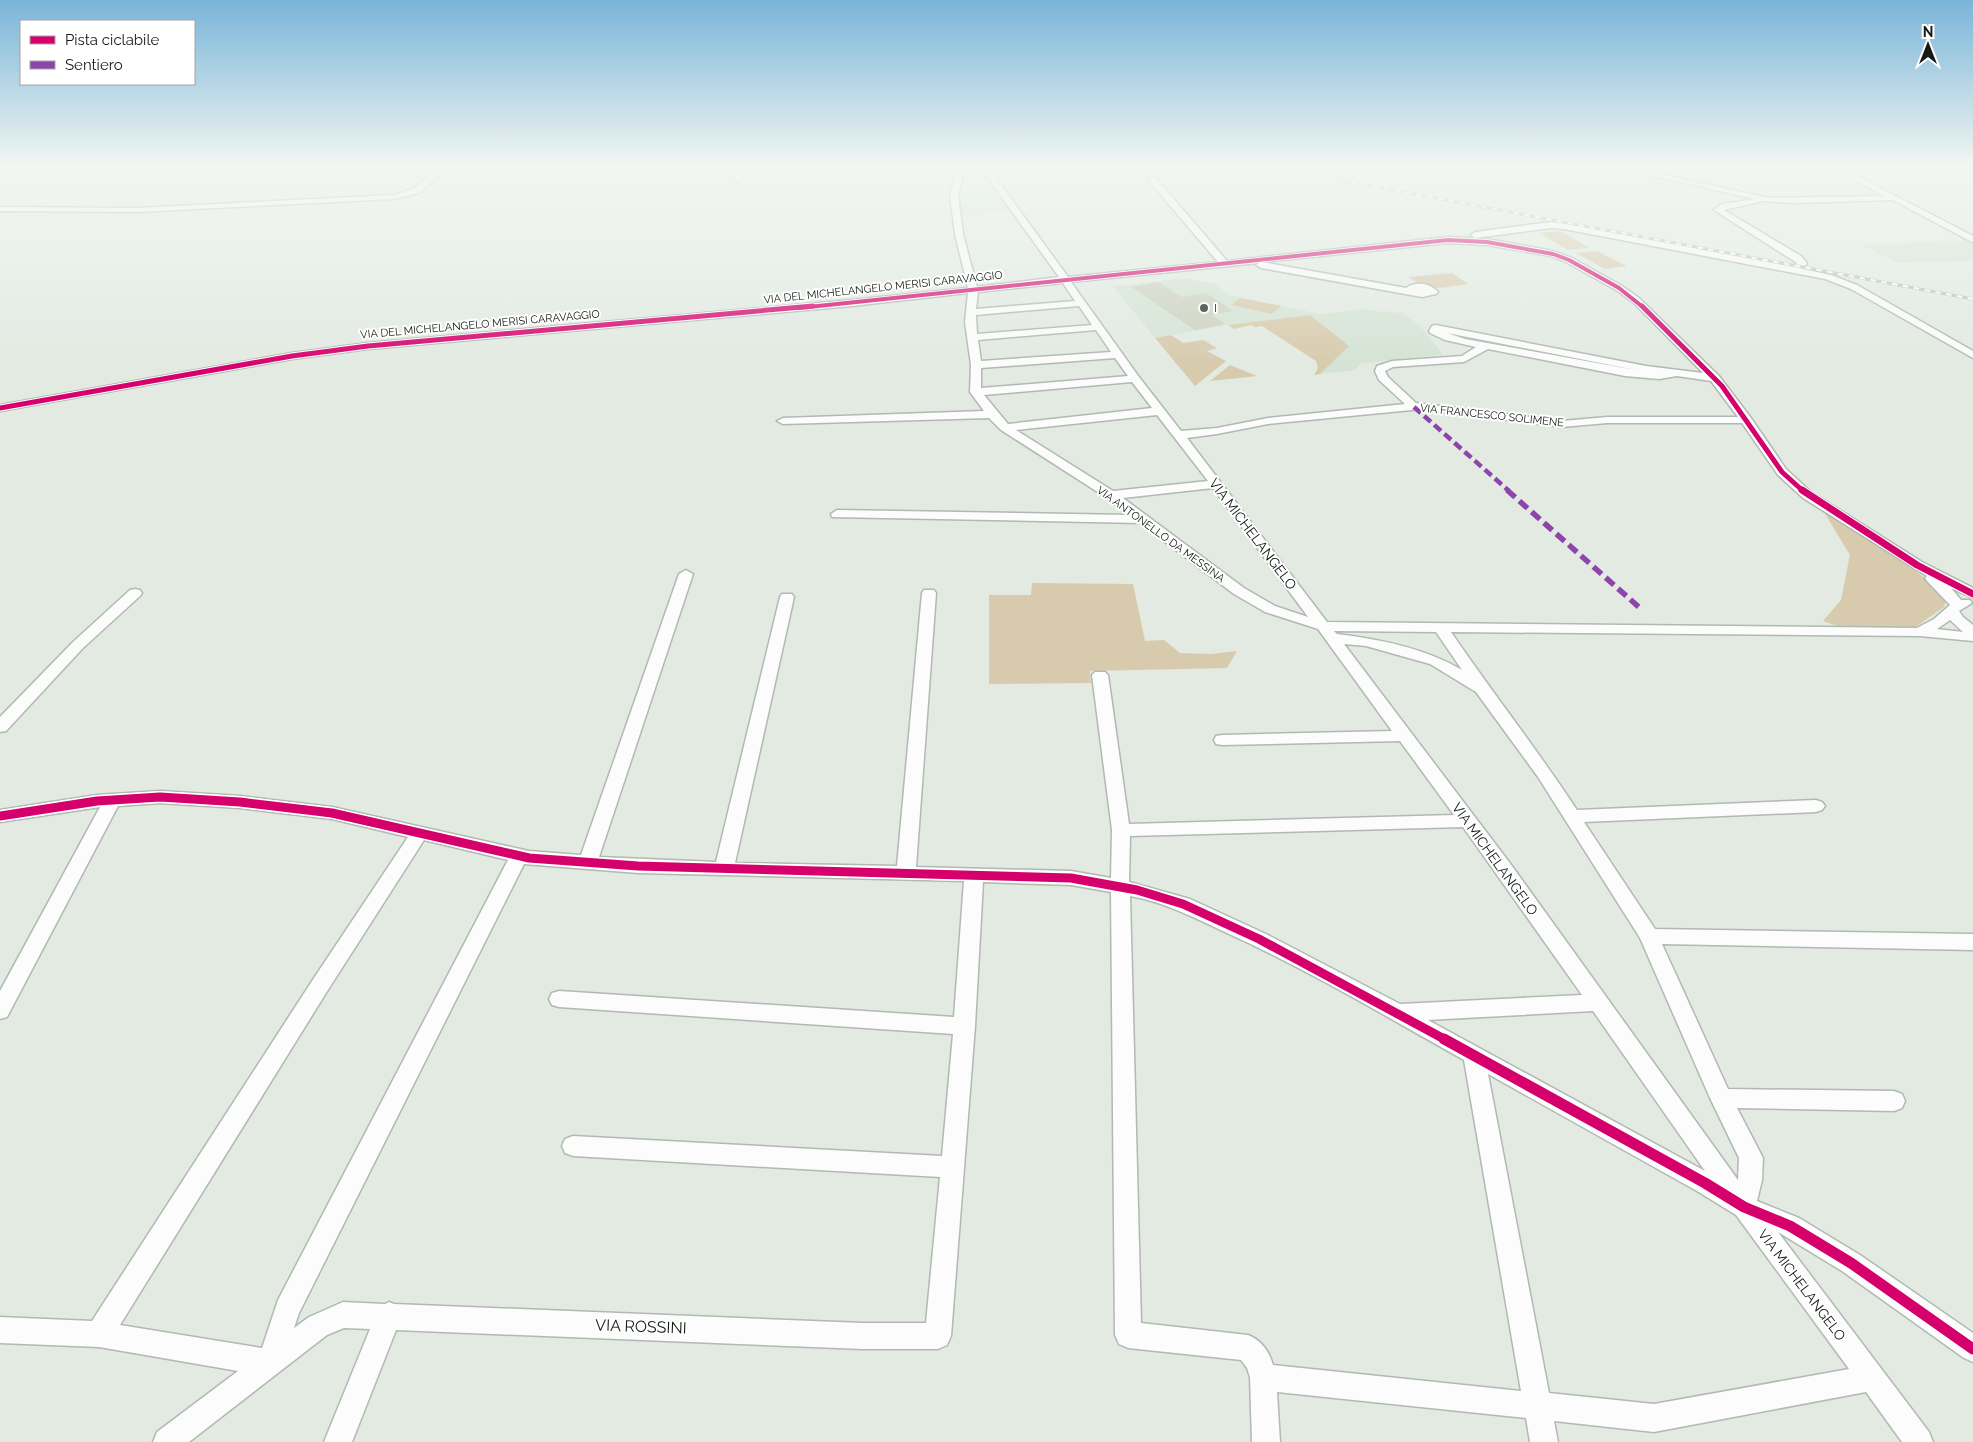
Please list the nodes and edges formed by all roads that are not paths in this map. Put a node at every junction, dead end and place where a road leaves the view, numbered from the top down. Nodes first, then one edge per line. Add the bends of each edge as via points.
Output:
1 (959, 233) edge
2 (1032, 233) edge
3 (1199, 233) edge
4 (1494, 233) edge
5 (1603, 233) edge
6 (1757, 233) edge
7 (1448, 240) junction
8 (1052, 261) junction
9 (1244, 262) junction
10 (1225, 264) junction
11 (1798, 270) junction
12 (1066, 280) junction
13 (1025, 282) junction
14 (973, 290) junction
15 (1414, 292) dead end
16 (1082, 303) junction
17 (972, 312) junction
18 (1645, 320) dead end
19 (1657, 322) junction
20 (1099, 327) junction
21 (972, 337) junction
22 (1482, 349) junction
23 (1118, 355) junction
24 (1973, 355) edge
25 (976, 365) junction
26 (1625, 372) joint
27 (1677, 374) junction
28 (1715, 378) junction
29 (1135, 379) junction
30 (976, 392) junction
31 (1414, 407) junction
32 (0, 408) edge
33 (1160, 411) junction
34 (992, 414) junction
35 (1747, 420) junction
36 (783, 421) dead end
37 (1005, 428) junction
38 (1179, 435) junction
39 (1217, 484) junction
40 (1111, 495) junction
41 (837, 514) dead end
42 (1142, 519) junction
43 (1917, 564) junction
44 (686, 574) dead end
45 (135, 592) dead end
46 (929, 593) dead end
47 (1973, 594) edge
48 (787, 597) dead end
49 (1973, 603) edge
50 (1954, 608) junction
51 (1441, 628) junction
52 (1973, 630) edge
53 (1326, 632) junction
54 (1920, 632) junction
55 (1973, 637) edge
56 (1100, 675) dead end
57 (1482, 689) junction
58 (0, 726) edge
59 (1404, 736) junction
60 (1222, 740) dead end
61 (112, 800) junction
62 (1816, 806) dead end
63 (0, 816) edge
64 (1571, 816) junction
65 (1468, 821) junction
66 (1121, 830) junction
67 (420, 832) junction
68 (519, 856) junction
69 (588, 862) junction
70 (724, 869) junction
71 (906, 873) junction
72 (974, 874) junction
73 (1120, 887) junction
74 (1649, 936) junction
75 (1973, 942) edge
76 (5, 992) edge
77 (558, 999) dead end
78 (1598, 1002) junction
79 (0, 1011) edge
80 (1398, 1013) junction
81 (964, 1026) junction
82 (1474, 1055) junction
83 (1721, 1098) junction
84 (1894, 1101) dead end
85 (573, 1146) dead end
86 (951, 1167) junction
87 (1744, 1207) junction
88 (344, 1315) joint
89 (389, 1315) junction
90 (0, 1330) edge
91 (99, 1334) junction
92 (938, 1336) joint
93 (1973, 1349) edge
94 (271, 1363) junction
95 (1263, 1377) junction
96 (1872, 1378) junction
97 (1538, 1405) junction
98 (167, 1442) edge
99 (338, 1442) edge
100 (1266, 1442) edge
101 (1544, 1442) edge
102 (1919, 1442) edge

1 - 14 street
2 - 8 street, VIA MICHELANGELO
3 - 10 street
4 - 7 street
5 - 11 street
6 - 11 street via 1798,258 1802,263
7 - 9 street, VIA DEL MICHELANGELO MERISI CARAVAGGIO
7 - 19 street, VIA DEL MICHELANGELO MERISI CARAVAGGIO via 1530,248 1569,260 1619,288
8 - 12 street, VIA MICHELANGELO
8 - 13 street via 1047,273
9 - 10 street, VIA DEL MICHELANGELO MERISI CARAVAGGIO
9 - 15 street
10 - 12 street, VIA DEL MICHELANGELO MERISI CARAVAGGIO
11 - 24 street via 1854,286
12 - 13 street, VIA DEL MICHELANGELO MERISI CARAVAGGIO
12 - 16 street, VIA MICHELANGELO
13 - 14 street, VIA DEL MICHELANGELO MERISI CARAVAGGIO
14 - 17 street
14 - 32 street, VIA DEL MICHELANGELO MERISI CARAVAGGIO via 358,347
16 - 17 street
16 - 20 street, VIA MICHELANGELO
17 - 21 street
18 - 19 street
19 - 28 street, VIA DEL MICHELANGELO MERISI CARAVAGGIO
20 - 21 street
20 - 23 street, VIA MICHELANGELO
21 - 25 street
22 - 26 street via 1575,371
22 - 27 street via 1434,331 1436,328
22 - 31 street via 1464,359 1392,364 1381,368 1383,378
23 - 25 street
23 - 29 street, VIA MICHELANGELO
25 - 30 street
26 - 27 street via 1659,376
27 - 28 street
28 - 35 street, VIA DEL MICHELANGELO MERISI CARAVAGGIO
29 - 30 street
29 - 33 street, VIA MICHELANGELO
30 - 34 street, VIA ANTONELLO DA MESSINA
31 - 35 street, VIA FRANCESCO SOLIMENE via 1562,424 1607,420
31 - 38 street, VIA FRANCESCO SOLIMENE via 1268,421
33 - 37 street
33 - 38 street, VIA MICHELANGELO
34 - 36 street
34 - 37 street, VIA ANTONELLO DA MESSINA
35 - 43 street, VIA DEL MICHELANGELO MERISI CARAVAGGIO via 1782,472 1807,495
37 - 40 street, VIA ANTONELLO DA MESSINA
38 - 39 street, VIA MICHELANGELO
39 - 40 street
39 - 53 street, VIA MICHELANGELO
40 - 42 street, VIA ANTONELLO DA MESSINA
41 - 42 street
42 - 53 street, VIA ANTONELLO DA MESSINA via 1239,591 1270,609
43 - 47 street, VIA DEL MICHELANGELO MERISI CARAVAGGIO
43 - 50 street, VIA DEL MICHELANGELO MERISI CARAVAGGIO via 1940,585
44 - 69 street
45 - 58 street via 78,645
46 - 71 street
48 - 70 street
49 - 50 street
50 - 52 street, VIA DEL MICHELANGELO MERISI CARAVAGGIO via 1954,617
50 - 54 street via 1939,622
51 - 53 street
51 - 54 street
51 - 57 street
53 - 57 street via 1435,661
53 - 59 street, VIA MICHELANGELO
54 - 55 street
56 - 66 street
57 - 64 street via 1544,773
59 - 60 street
59 - 65 street, VIA MICHELANGELO
61 - 63 street
61 - 67 street via 160,797 240,802 332,813
61 - 76 street
62 - 64 street
64 - 74 street
65 - 66 street
65 - 78 street, VIA MICHELANGELO
66 - 73 street
67 - 68 street
67 - 91 street
68 - 69 street
68 - 94 street via 287,1309
69 - 70 street
70 - 71 street
71 - 72 street
72 - 73 street via 1070,878
72 - 81 street
73 - 80 street via 1183,904 1259,939
73 - 95 street via 1128,1335 1248,1348 1259,1361
74 - 75 street
74 - 83 street
76 - 79 street
77 - 81 street
78 - 80 street
78 - 87 street, VIA MICHELANGELO
80 - 82 street
81 - 86 street
82 - 87 street
82 - 97 street
83 - 84 street
83 - 87 street via 1751,1158
85 - 86 street
86 - 92 street
87 - 93 street via 1790,1226 1852,1263
87 - 96 street, VIA MICHELANGELO
88 - 89 street, VIA ROSSINI
88 - 94 street via 318,1326
89 - 92 street, VIA ROSSINI via 863,1336
89 - 99 street
90 - 91 street
91 - 94 street
94 - 98 street
95 - 97 street
95 - 100 street
96 - 97 street via 1654,1418
96 - 102 street, VIA MICHELANGELO
97 - 101 street

